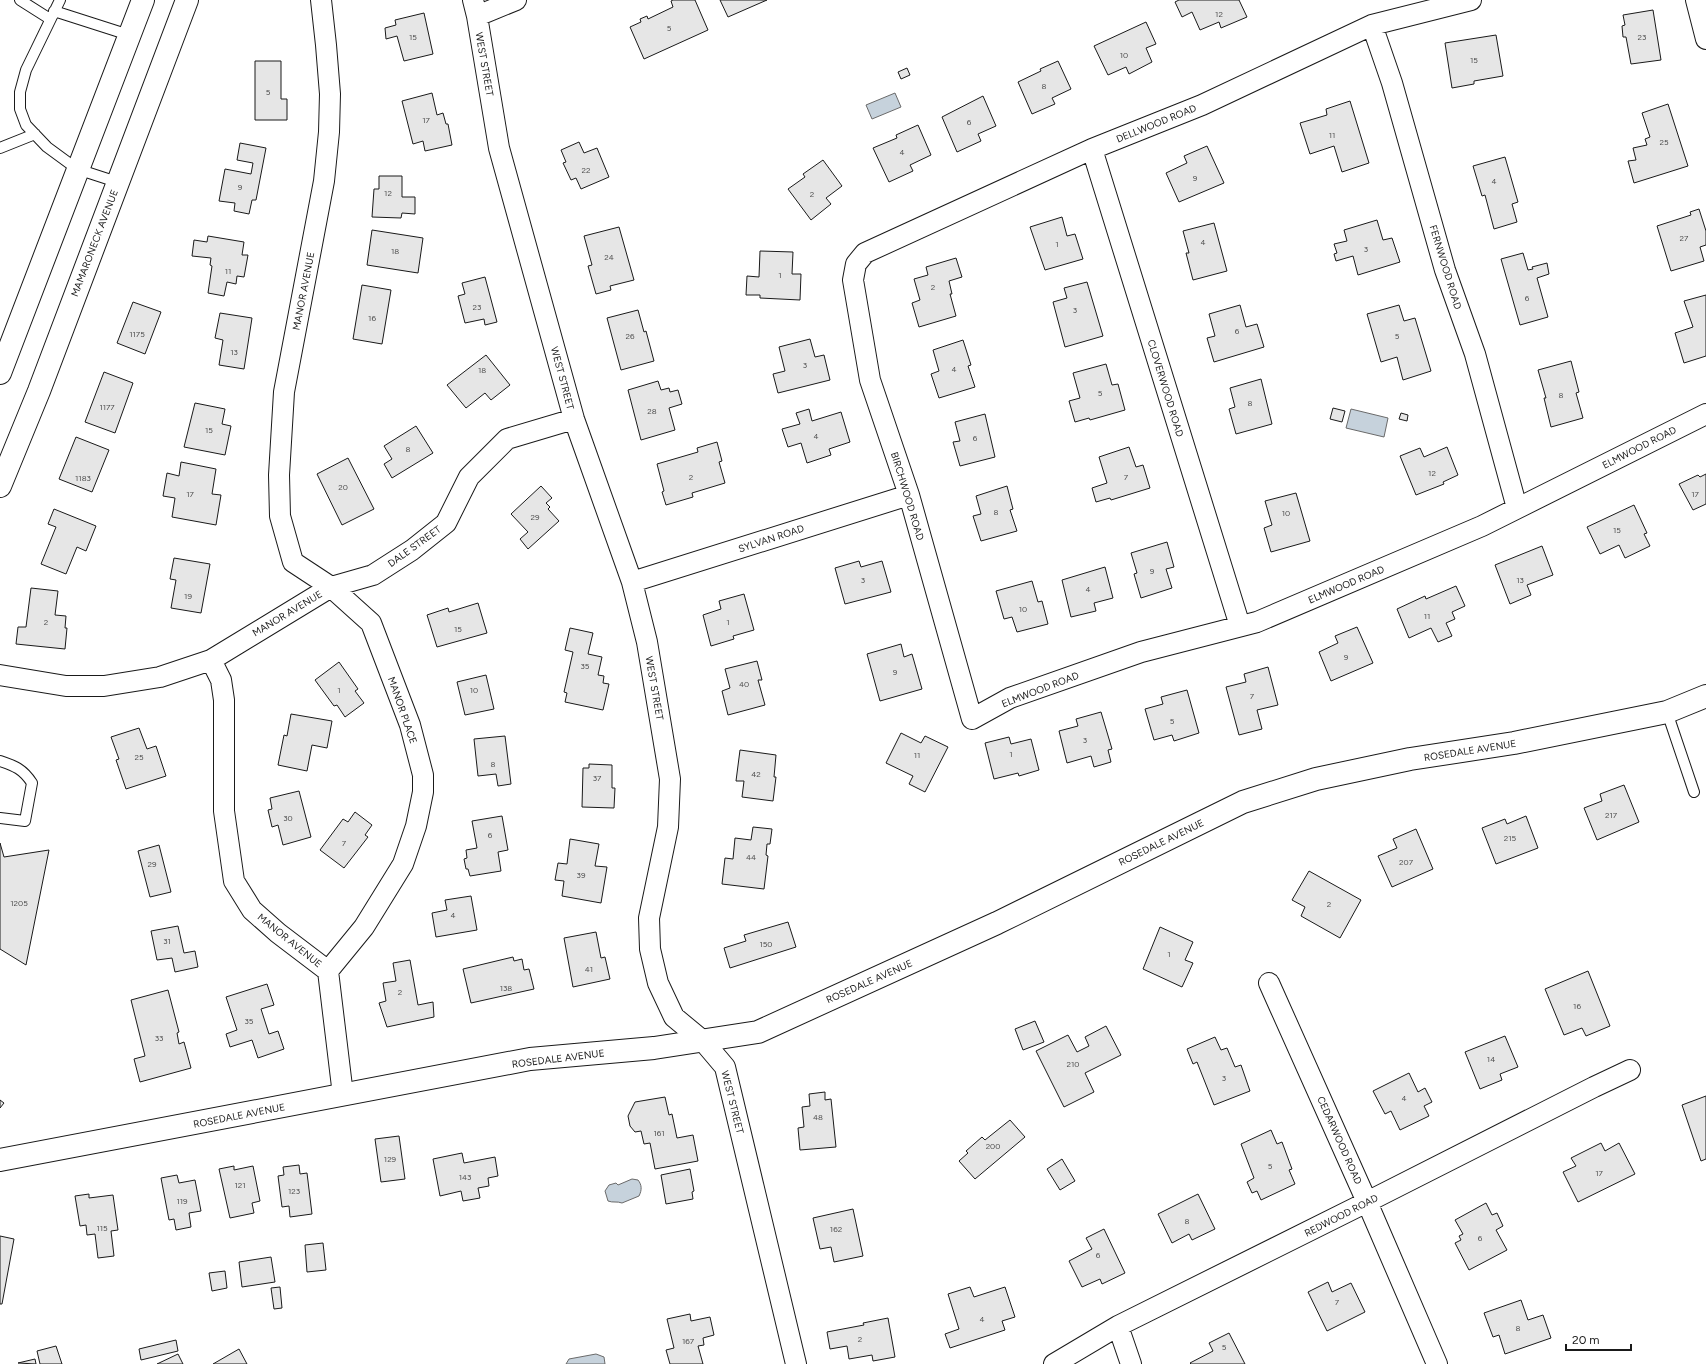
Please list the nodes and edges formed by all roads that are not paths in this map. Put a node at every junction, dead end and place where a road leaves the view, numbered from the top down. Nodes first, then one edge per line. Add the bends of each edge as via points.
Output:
1 (20, 0) edge
2 (60, 0) edge
3 (143, 0) edge
4 (187, 0) edge
5 (321, 0) edge
6 (516, 0) edge
7 (1471, 0) edge
8 (1696, 0) edge
9 (475, 8) edge
10 (52, 15) junction
11 (1372, 25) junction
12 (129, 35) junction
13 (1706, 39) edge
14 (35, 134) junction
15 (0, 148) edge
16 (1092, 149) junction
17 (77, 169) junction
18 (117, 182) junction
19 (855, 270) joint
20 (0, 373) edge
21 (1706, 414) edge
22 (574, 419) junction
23 (0, 486) edge
24 (909, 495) junction
25 (1517, 508) junction
26 (632, 582) junction
27 (331, 587) junction
28 (1240, 626) junction
29 (211, 660) junction
30 (0, 675) edge
31 (1706, 696) edge
32 (1667, 712) junction
33 (972, 720) joint
34 (0, 761) edge
35 (1694, 792) dead end
36 (0, 818) edge
37 (328, 971) junction
38 (1269, 983) dead end
39 (703, 1041) junction
40 (1630, 1070) dead end
41 (343, 1095) junction
42 (0, 1160) edge
43 (1367, 1202) junction
44 (1118, 1326) junction
45 (796, 1364) edge
46 (1054, 1364) edge
47 (1131, 1364) edge
48 (1437, 1364) edge

1 - 10 lane
2 - 10 lane
3 - 12 street
4 - 18 street, MAMARONECK AVENUE
5 - 27 street, MANOR AVENUE via 330,94 329,132 324,181 284,392 279,476 280,516 293,562
6 - 9 street
7 - 11 street, DELLWOOD ROAD
8 - 13 street
9 - 22 street, WEST STREET via 499,148
10 - 12 lane
10 - 14 lane via 26,70 20,92 20,109 26,124
11 - 16 street, DELLWOOD ROAD via 1202,105
11 - 25 street, FERNWOOD ROAD via 1392,83 1445,270 1475,354
12 - 17 street
14 - 15 lane
14 - 17 lane via 47,147
16 - 19 street, DELLWOOD ROAD via 865,253 856,264
16 - 28 street, CLOVERWOOD ROAD
17 - 18 lane
17 - 20 street
18 - 23 street, MAMARONECK AVENUE via 39,391
19 - 24 street, BIRCHWOOD ROAD via 853,280 870,380
21 - 25 street, ELMWOOD ROAD
22 - 26 street, WEST STREET
22 - 27 street, DALE STREET via 506,440 469,477 446,524 373,575
24 - 26 street, SYLVAN ROAD
24 - 33 street, BIRCHWOOD ROAD
25 - 28 street, ELMWOOD ROAD via 1482,526 1257,622
26 - 39 street, WEST STREET via 647,642 670,779 668,827 649,918 650,949 658,983 674,1017
27 - 29 street, MANOR AVENUE
27 - 37 street, MANOR PLACE via 371,623 410,725 422,775 423,792 416,826 403,864 364,927
28 - 33 street, ELMWOOD ROAD via 1141,652 1010,698
29 - 30 street via 160,677 104,686 66,686
29 - 37 street, MANOR AVENUE via 221,680 224,700 224,811 234,881 252,910
31 - 32 street, ROSEDALE AVENUE
32 - 35 lane
32 - 39 street, ROSEDALE AVENUE via 1514,743 1410,759 1316,779 1243,802 997,923 758,1032
34 - 36 lane via 17,767 32,783 25,821
37 - 41 street, MANOR AVENUE
38 - 43 street, CEDARWOOD ROAD
39 - 41 street, ROSEDALE AVENUE via 530,1059
39 - 45 street, WEST STREET via 725,1067
40 - 43 street, REDWOOD ROAD
41 - 42 street, ROSEDALE AVENUE
43 - 44 street, REDWOOD ROAD
43 - 48 street, CEDARWOOD ROAD
44 - 46 street, REDWOOD ROAD
44 - 47 street

